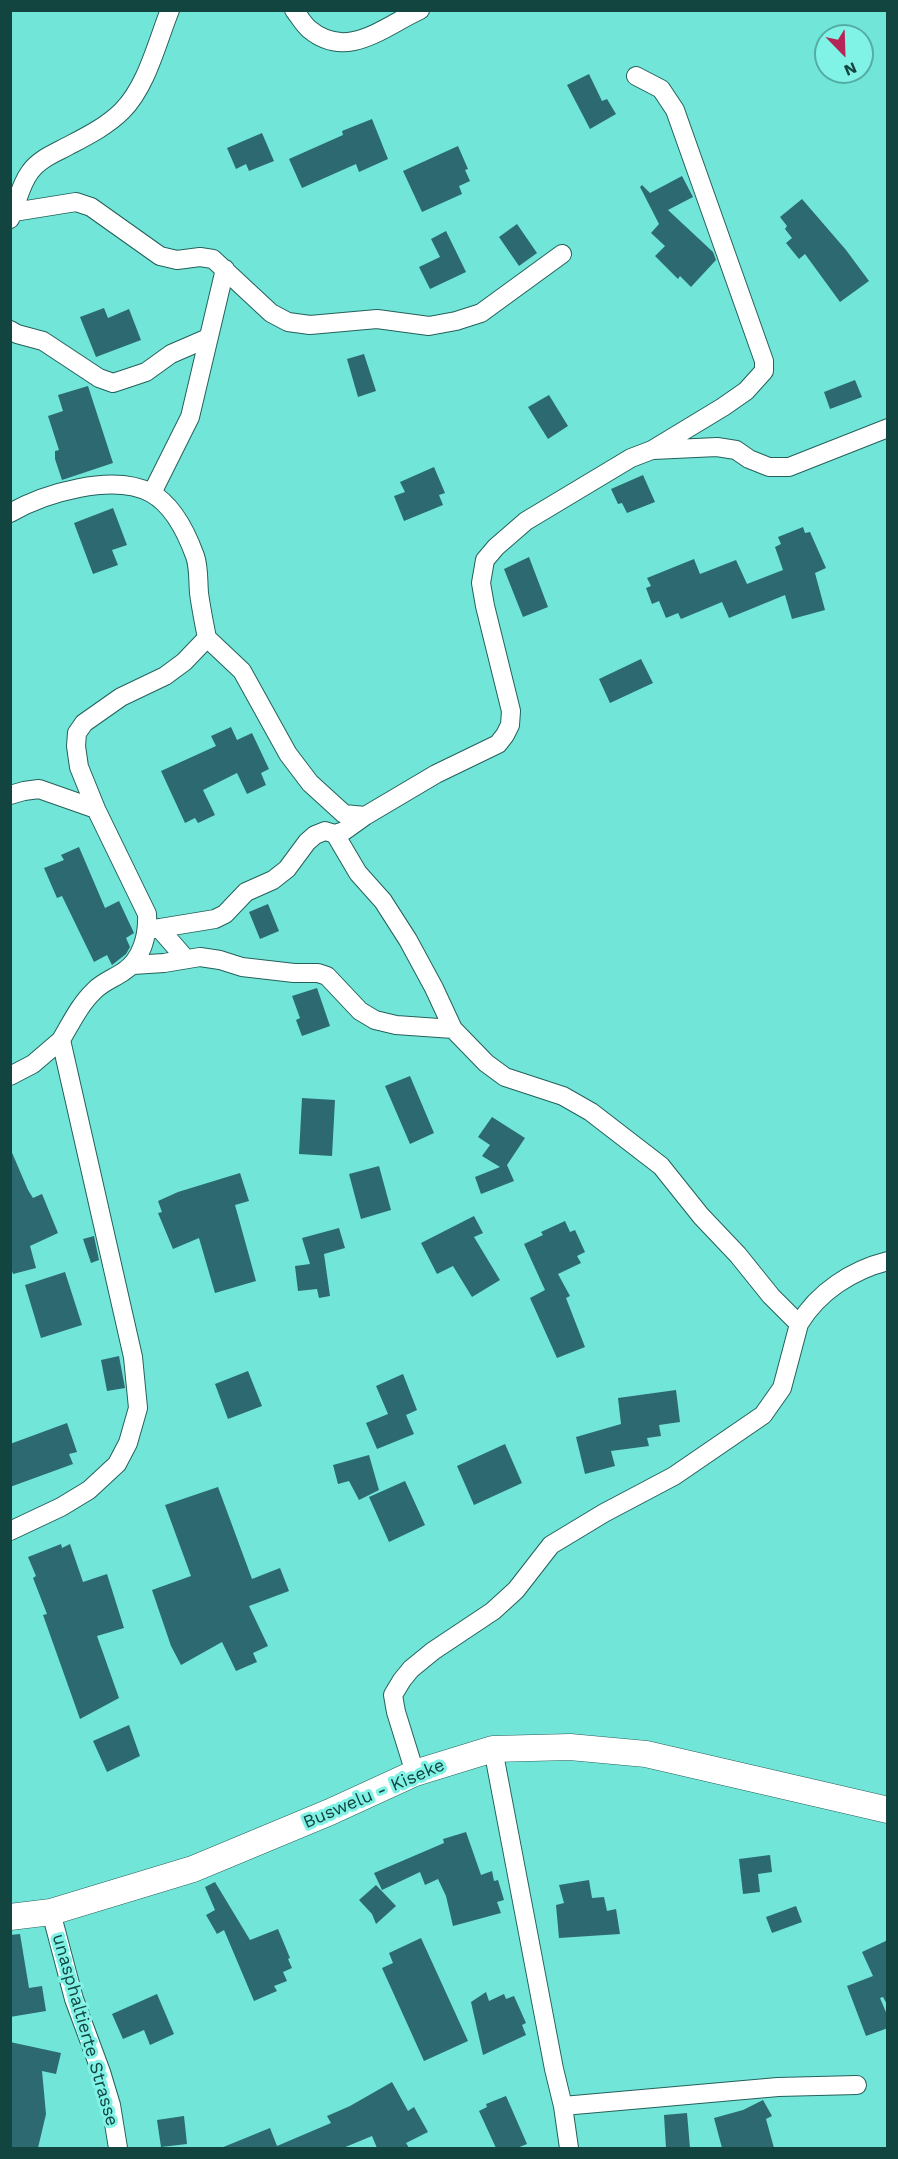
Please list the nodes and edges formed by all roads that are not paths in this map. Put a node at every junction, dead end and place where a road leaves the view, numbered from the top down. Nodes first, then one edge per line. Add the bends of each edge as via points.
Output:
1 (170, 10) edge
2 (294, 10) edge
3 (420, 10) edge
4 (636, 76) dead end
5 (12, 215) edge
6 (562, 254) dead end
7 (225, 269) junction
8 (10, 330) edge
9 (208, 338) junction
10 (888, 428) edge
11 (652, 450) junction
12 (152, 494) junction
13 (10, 513) edge
14 (207, 638) junction
15 (10, 795) edge
16 (96, 809) junction
17 (364, 816) junction
18 (335, 834) junction
19 (153, 929) junction
20 (186, 959) junction
21 (133, 965) junction
22 (453, 1029) junction
23 (61, 1040) junction
24 (10, 1076) edge
25 (888, 1261) edge
26 (799, 1324) junction
27 (10, 1531) edge
28 (493, 1749) junction
29 (415, 1773) junction
30 (888, 1810) edge
31 (51, 1912) junction
32 (10, 1917) edge
33 (857, 2085) dead end
34 (563, 2106) junction
35 (118, 2148) edge
36 (569, 2148) edge

1 - 5 street via 151,60 124,109 92,134 38,163 29,172
2 - 3 street via 308,28 332,43 358,41
4 - 11 street via 661,89 675,110 764,361 764,371 746,391
5 - 7 street via 76,202 91,207 160,256 177,260 213,258
6 - 7 street via 481,313 429,326 377,319 310,325 288,322 271,313
7 - 9 street
8 - 9 street via 43,340 113,384 146,372 171,354
9 - 12 street via 190,417
10 - 11 street via 789,467 769,467 736,450 717,447
11 - 17 street via 526,521 485,560 485,606 511,711 506,735 498,744
12 - 13 street via 111,485 68,489
12 - 14 street via 182,527 196,559
14 - 16 street via 165,676 122,697 84,723 77,733 78,767
14 - 17 street via 242,672 288,754 310,783 344,814
15 - 16 street via 39,789
16 - 19 street
17 - 18 street
18 - 19 street via 325,831 315,835 287,869 246,892 225,914
18 - 22 street via 358,873 383,901 408,940
19 - 20 street
19 - 21 street
20 - 21 street
20 - 22 street via 200,957 242,967 318,973 327,976 360,1011 375,1020
21 - 23 street via 95,990
22 - 26 street via 505,1077 563,1096 591,1112 661,1166
23 - 24 street via 33,1064
23 - 27 street via 133,1357 138,1407 128,1443 117,1464 88,1490
25 - 26 street via 866,1266 842,1280 822,1296
26 - 29 street via 782,1388 762,1415 674,1476 551,1545 516,1590 493,1611 411,1669 393,1695
28 - 29 main road, Buswelu - Kiseke
28 - 30 main road, Buswelu - Kiseke via 570,1747 646,1754
28 - 34 street
29 - 31 main road, Buswelu - Kiseke via 193,1869
31 - 32 main road, Buswelu - Kiseke
31 - 35 street, unasphaltierte Strasse via 74,1999 111,2105
33 - 34 street via 778,2087
34 - 36 street

